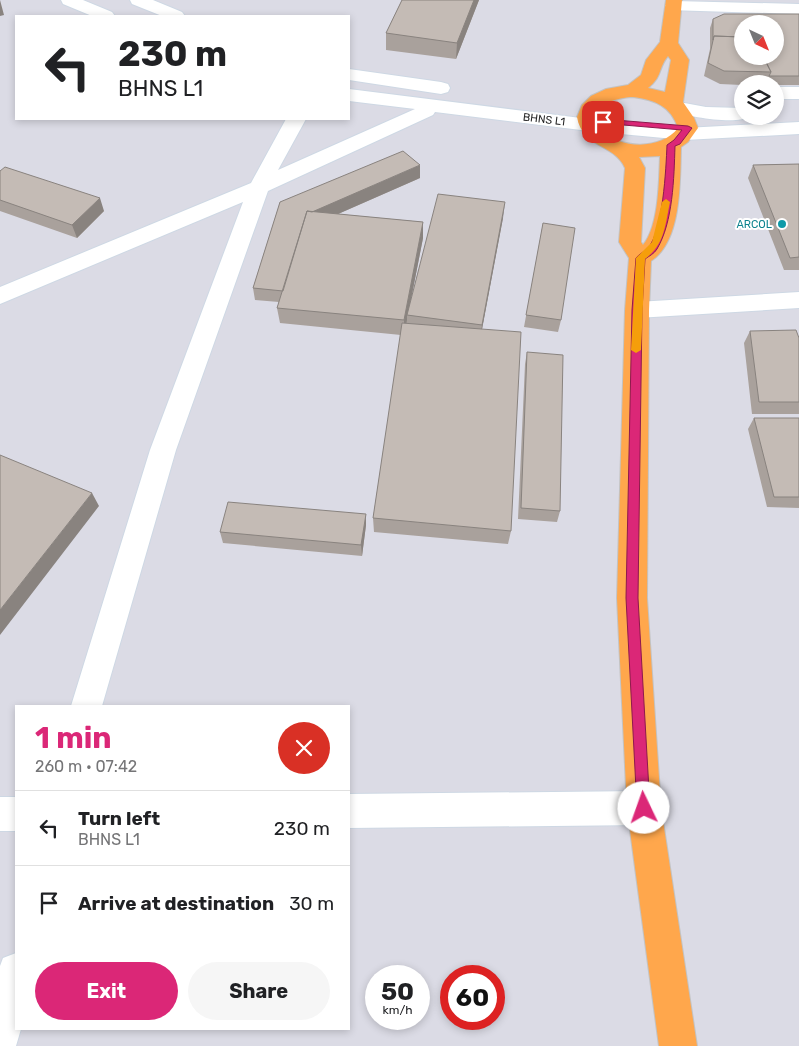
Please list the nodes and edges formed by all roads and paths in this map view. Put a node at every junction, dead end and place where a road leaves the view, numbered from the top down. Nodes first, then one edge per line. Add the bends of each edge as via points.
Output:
1 (69, 0) edge
2 (88, 0) edge
3 (92, 0) edge
4 (138, 0) edge
5 (726, 0) edge
6 (674, 3) edge
7 (703, 5) edge
8 (799, 9) edge
9 (117, 15) edge
10 (174, 15) edge
11 (669, 43) junction
12 (350, 74) edge
13 (350, 91) edge
14 (633, 91) junction
15 (784, 93) edge
16 (799, 93) edge
17 (350, 95) edge
18 (350, 101) edge
19 (676, 105) junction
20 (799, 110) edge
21 (426, 111) junction
22 (784, 111) edge
23 (734, 114) edge
24 (589, 116) junction
25 (295, 120) edge
26 (799, 126) edge
27 (680, 137) junction
28 (799, 142) edge
29 (610, 143) junction
30 (259, 187) junction
31 (640, 258) junction
32 (0, 296) edge
33 (799, 300) edge
34 (637, 310) junction
35 (86, 705) edge
36 (644, 808) junction
37 (350, 811) edge
38 (0, 814) edge
39 (15, 814) edge
40 (15, 975) edge
41 (0, 1040) edge
42 (678, 1046) edge

1 - 9 street
2 - 9 street
3 - 9 street
4 - 10 street
5 - 7 street
6 - 7 street
6 - 11 main road
7 - 8 street
11 - 14 main road via 655,60 650,77
11 - 19 main road via 680,60
12 - 24 street via 549,104
13 - 24 street, BHNS L1
14 - 19 main road via 649,93
14 - 24 main road via 606,94
15 - 16 street
17 - 24 street, BHNS L1
18 - 21 street
19 - 23 street via 706,113
19 - 27 main road via 686,117
20 - 22 street
21 - 29 street via 576,131
21 - 30 street
24 - 27 street, BHNS L1
24 - 29 main road
25 - 30 street
26 - 27 street, BHNS L1
27 - 28 street via 732,144
27 - 29 main road via 649,150 632,150
27 - 31 main road via 661,230 652,249
29 - 31 main road via 632,161 635,168 630,242
30 - 32 street
30 - 35 street via 163,450
31 - 34 main road
33 - 34 street
34 - 36 main road via 632,598
36 - 37 street
36 - 42 main road
38 - 39 street
40 - 41 street

